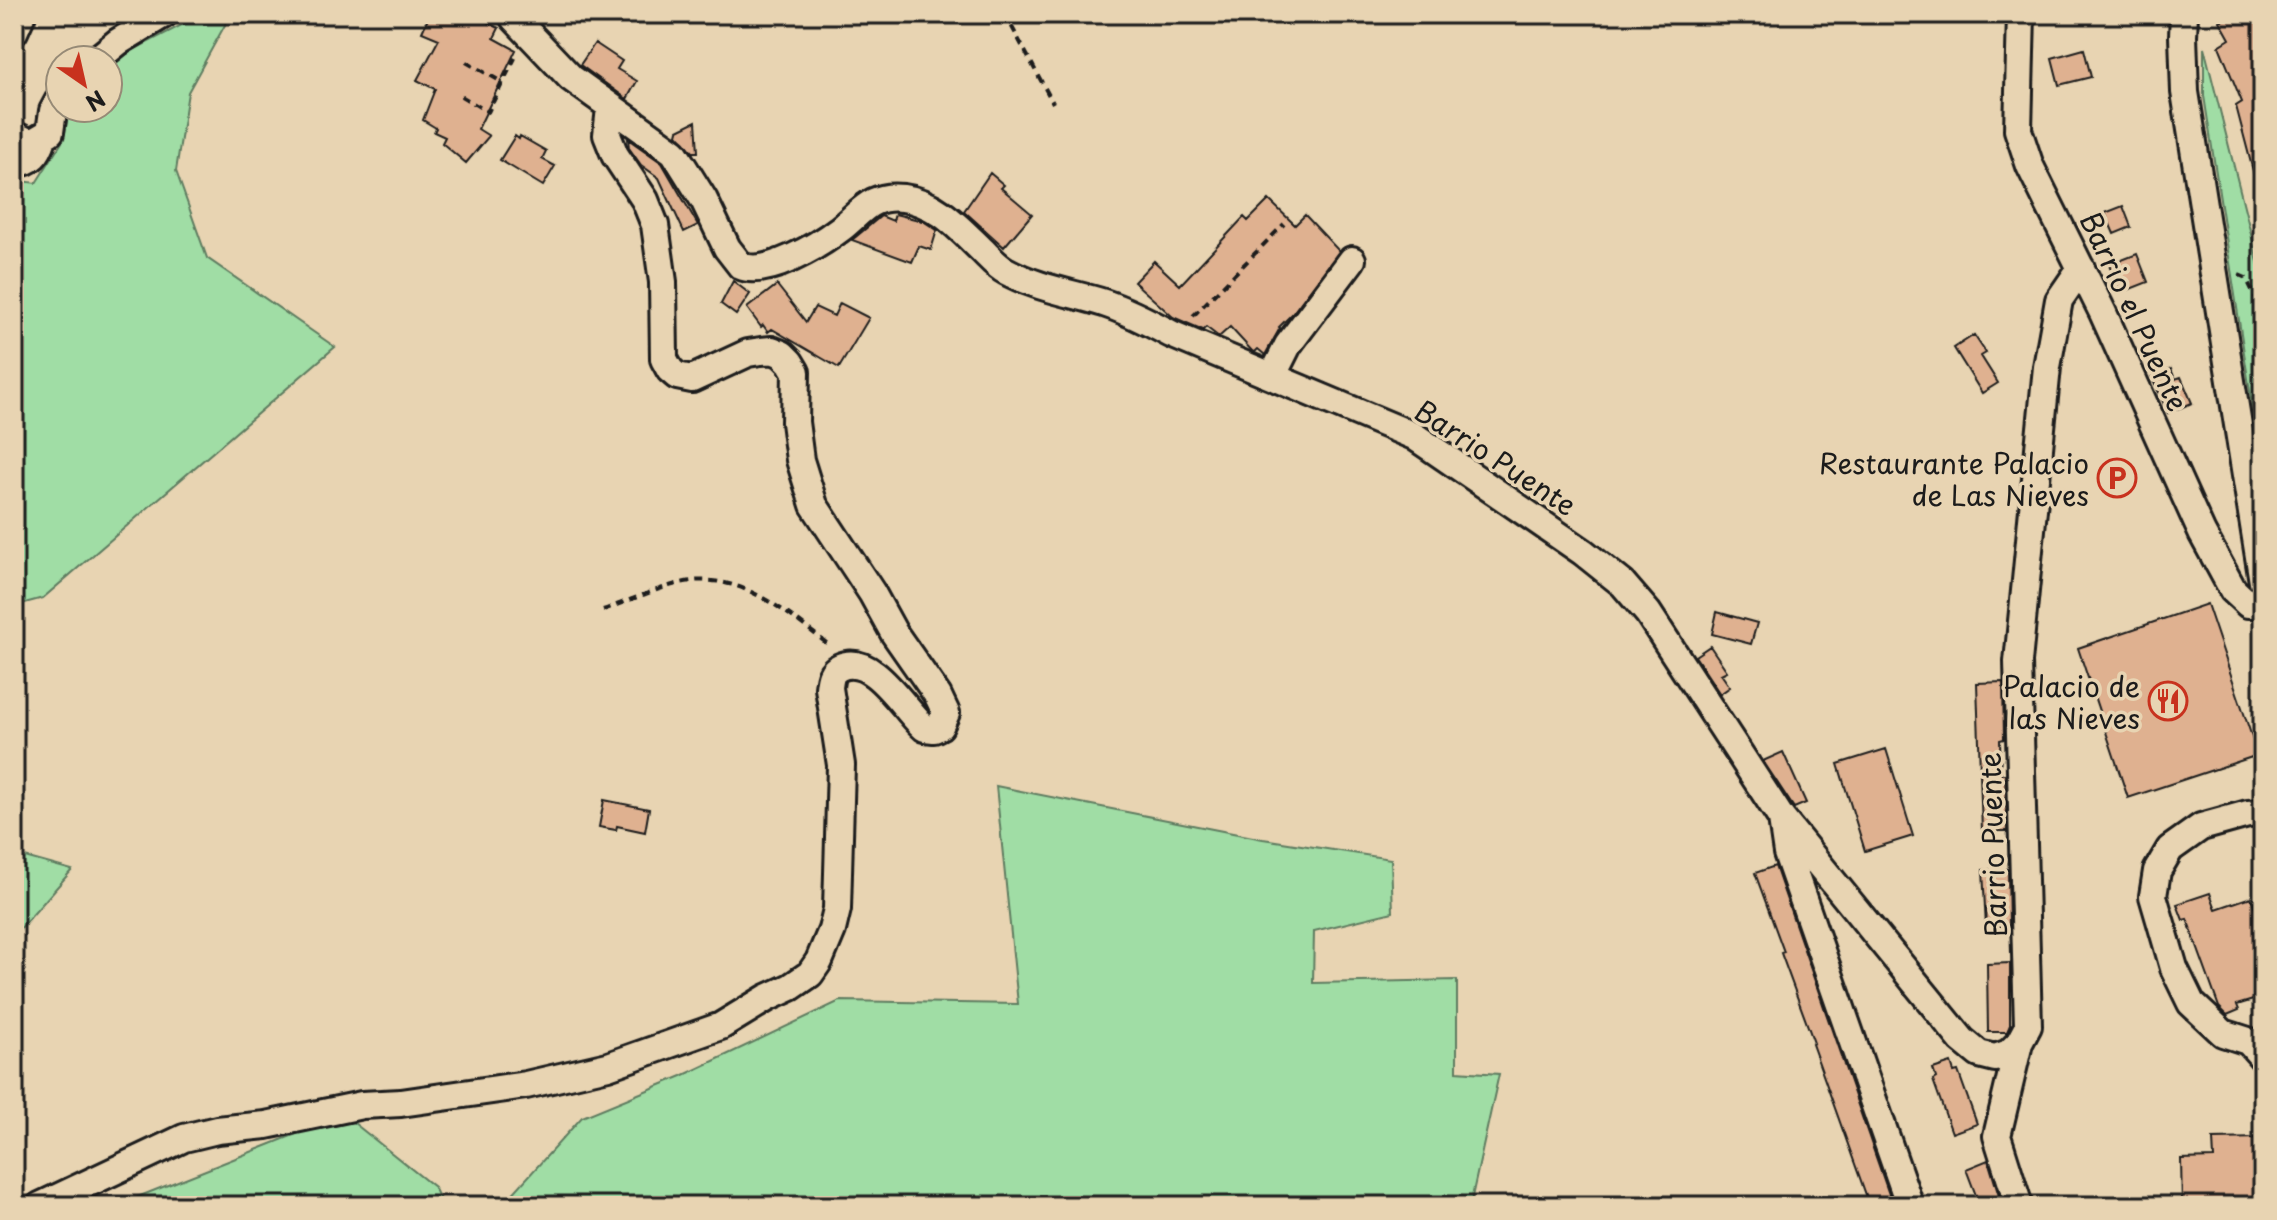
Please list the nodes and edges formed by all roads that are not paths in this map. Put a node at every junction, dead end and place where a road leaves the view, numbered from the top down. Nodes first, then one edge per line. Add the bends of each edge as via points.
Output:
1 (22, 14) edge
2 (164, 14) edge
3 (2021, 14) edge
4 (2184, 14) edge
5 (511, 15) edge
6 (14, 32) edge
7 (116, 44) edge
8 (610, 108) junction
9 (51, 124) edge
10 (14, 135) edge
11 (43, 138) junction
12 (14, 164) edge
13 (1352, 260) dead end
14 (2081, 268) junction
15 (1280, 378) junction
16 (2263, 582) edge
17 (2263, 604) edge
18 (2263, 813) edge
19 (1782, 819) junction
20 (2019, 1043) junction
21 (2263, 1058) edge
22 (40, 1206) edge
23 (1910, 1206) edge
24 (2019, 1206) edge

1 - 6 street
2 - 7 street
3 - 14 street, Barrio el Puente via 2018,130 2030,166
4 - 16 street via 2185,92
5 - 8 street via 550,58
8 - 15 street, Barrio Puente via 674,152 735,261 747,269 778,264 842,227 874,201 903,198 950,218 1003,270 1106,304
8 - 22 street via 607,135 655,225 663,282 664,359 670,370 692,379 748,353 772,350 790,362 796,372 800,460 814,505 946,713 934,729 925,728 883,681 863,667 849,664 830,675 841,765 837,909 819,961 791,987 721,1026 608,1066 526,1085 362,1105 184,1138
9 - 11 street
10 - 11 street via 31,143
11 - 12 street via 38,154
13 - 15 street via 1288,345
14 - 17 street, Barrio el Puente via 2226,579 2248,604
14 - 20 street, Barrio Puente via 2059,300 2047,367 2018,662 2029,1007 2028,1026
15 - 19 street, Barrio Puente via 1414,436 1623,584 1648,613
18 - 21 street via 2201,827 2170,849 2157,871 2153,896 2174,968 2191,1003 2223,1033 2248,1041
19 - 20 street, Barrio Puente via 1962,1040 1979,1054 1995,1058
19 - 23 street, Barrio Puente via 1787,853
20 - 24 street, Barrio Puente via 1997,1136

